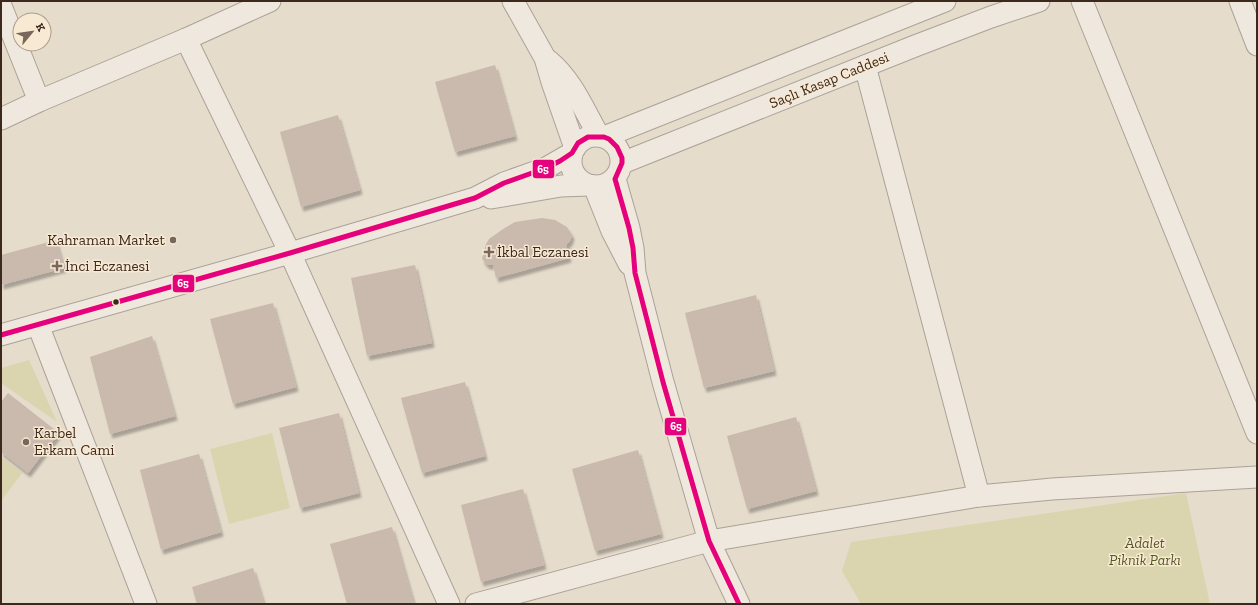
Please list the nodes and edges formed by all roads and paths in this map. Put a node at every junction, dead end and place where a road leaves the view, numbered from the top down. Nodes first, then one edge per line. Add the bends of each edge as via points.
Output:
1 (270, 1) edge
2 (513, 1) edge
3 (945, 1) edge
4 (1039, 1) edge
5 (1082, 1) edge
6 (1240, 1) edge
7 (1, 6) edge
8 (186, 39) junction
9 (1257, 45) edge
10 (545, 58) junction
11 (865, 66) junction
12 (39, 101) junction
13 (1, 119) edge
14 (601, 136) junction
15 (574, 150) junction
16 (618, 171) junction
17 (591, 186) junction
18 (475, 198) junction
19 (290, 253) junction
20 (635, 273) junction
21 (38, 325) junction
22 (1, 335) edge
23 (1257, 433) edge
24 (1257, 478) edge
25 (979, 496) junction
26 (709, 541) junction
27 (146, 604) edge
28 (449, 604) edge
29 (476, 604) edge
30 (739, 604) edge

1 - 8 street
2 - 10 street
3 - 14 street, Saçlı Kasap Caddesi
4 - 11 street, Saçlı Kasap Caddesi
5 - 23 street
6 - 9 street
7 - 12 street
8 - 12 street
8 - 19 street
10 - 14 street via 570,86
10 - 15 street
11 - 16 street, Saçlı Kasap Caddesi
11 - 25 street
12 - 13 street
14 - 15 street via 588,137
14 - 16 street via 618,147 622,158
15 - 17 street via 571,164 575,175 583,183
15 - 18 street via 546,168 504,183
16 - 17 street via 605,185
16 - 20 street via 633,248
17 - 18 street via 561,186 500,197
17 - 20 street via 622,252
18 - 19 street
19 - 21 street
19 - 28 street
20 - 26 street via 663,382
21 - 22 street
21 - 27 street
24 - 25 street via 1052,489
25 - 26 street
26 - 29 street
26 - 30 street

